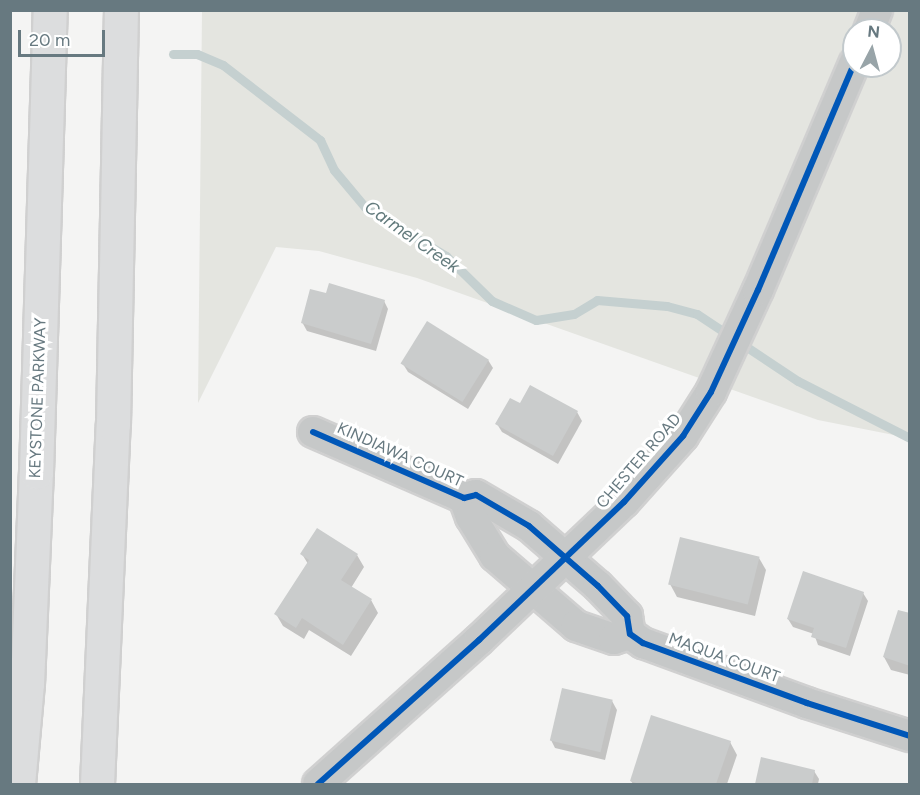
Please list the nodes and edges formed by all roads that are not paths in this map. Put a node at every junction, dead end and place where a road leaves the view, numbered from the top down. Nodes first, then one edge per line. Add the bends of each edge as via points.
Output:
1 (50, 10) edge
2 (121, 10) edge
3 (848, 78) edge
4 (313, 432) dead end
5 (464, 498) junction
6 (564, 558) junction
7 (532, 590) junction
8 (630, 634) junction
9 (909, 736) edge
10 (18, 784) edge
11 (97, 784) edge
12 (318, 784) edge

1 - 10 highway, KEYSTONE PARKWAY via 36,472 27,684
2 - 11 highway via 113,424
3 - 6 street, CHESTER ROAD via 758,290 717,378 683,436 624,502
4 - 5 street, KINDIAWA COURT
5 - 6 street, KINDIAWA COURT via 476,495 520,521
5 - 7 street, KINDIAWA COURT via 495,556
6 - 7 street, CHESTER ROAD
6 - 8 street via 627,616
7 - 8 street, MAQUA COURT via 576,626 614,639
7 - 12 street, CHESTER ROAD
8 - 9 street, MAQUA COURT via 644,643 807,703

